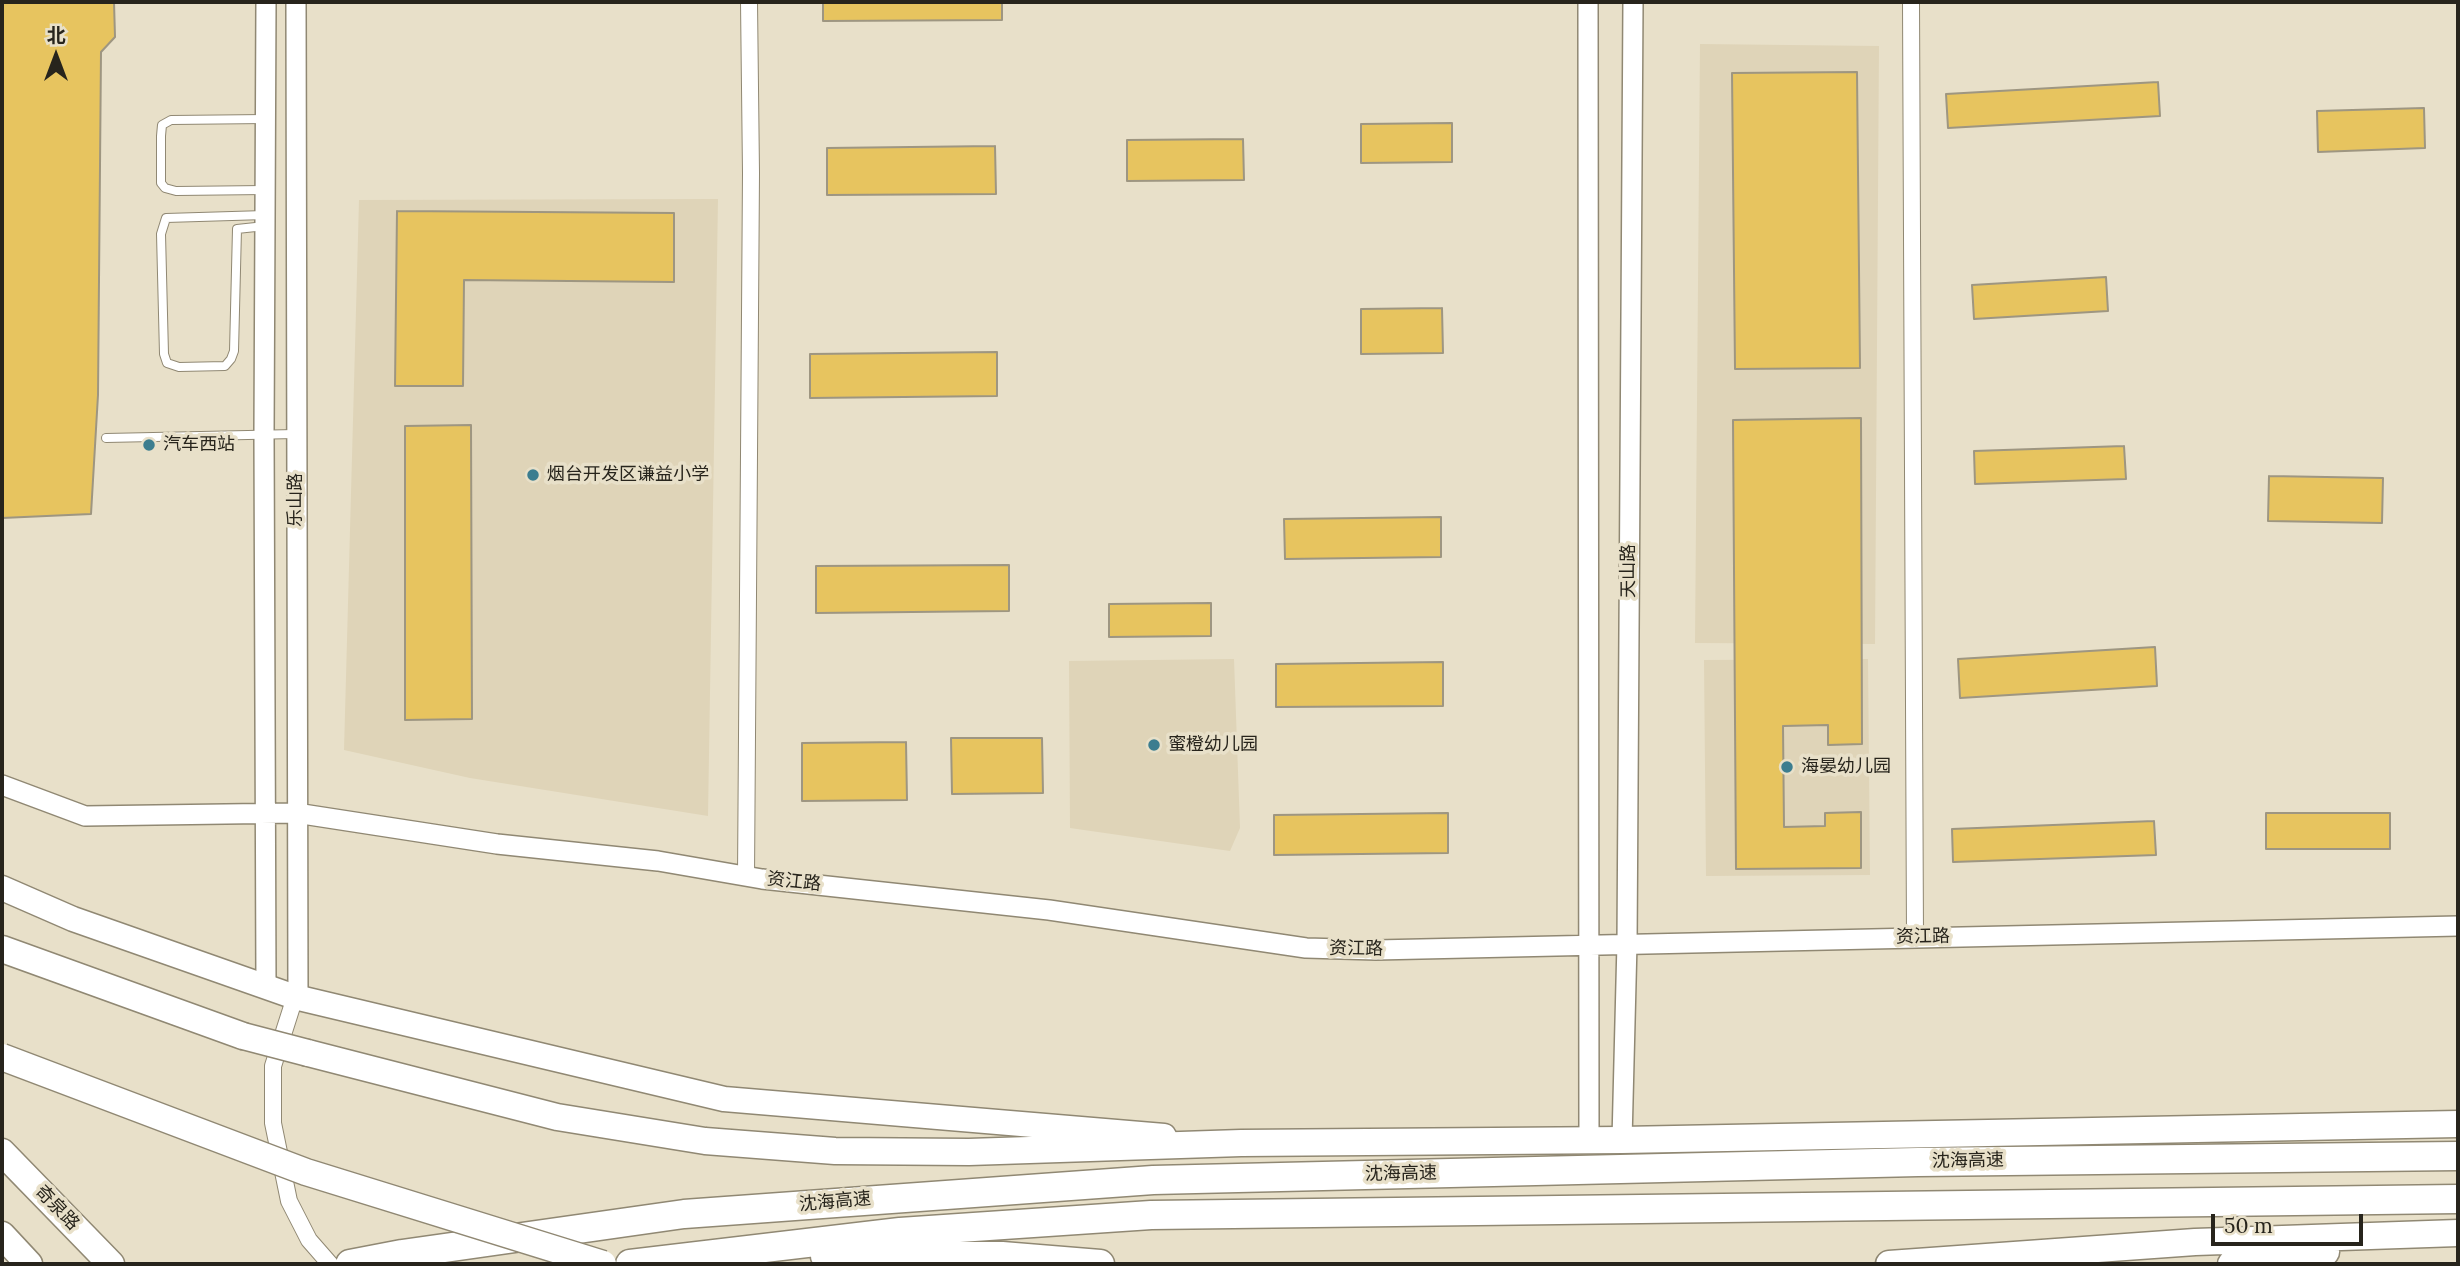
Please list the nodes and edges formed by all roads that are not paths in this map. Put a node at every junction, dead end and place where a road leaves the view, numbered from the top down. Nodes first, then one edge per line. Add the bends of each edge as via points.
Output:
1 (267, 2) edge
2 (296, 2) edge
3 (749, 2) edge
4 (1588, 2) edge
5 (1633, 2) edge
6 (1911, 2) edge
7 (266, 119) junction
8 (265, 190) junction
9 (265, 221) junction
10 (264, 434) junction
11 (296, 434) junction
12 (106, 438) dead end
13 (2, 785) edge
14 (264, 813) junction
15 (296, 814) junction
16 (746, 876) junction
17 (2, 888) edge
18 (2458, 926) edge
19 (1915, 937) junction
20 (1627, 943) junction
21 (1588, 944) junction
22 (2, 949) edge
23 (266, 986) junction
24 (296, 997) junction
25 (2, 1057) edge
26 (2458, 1124) edge
27 (1589, 1140) junction
28 (1622, 1140) junction
29 (1241, 1143) junction
30 (2, 1153) edge
31 (2458, 1156) edge
32 (2458, 1199) edge
33 (2458, 1234) edge
34 (2, 1235) edge
35 (2458, 1239) edge
36 (685, 1256) junction
37 (29, 1264) edge
38 (111, 1264) edge
39 (330, 1264) edge
40 (349, 1264) edge
41 (603, 1264) edge
42 (630, 1264) edge
43 (1100, 1264) edge
44 (1889, 1264) edge
45 (2231, 1264) edge

1 - 7 street, 乐山路
2 - 11 street, 乐山路
3 - 16 street
4 - 21 street
5 - 20 street, 天山路
6 - 19 street
7 - 8 street, 乐山路
7 - 8 lane via 171,120 162,125 161,136 161,183 166,188
8 - 9 street, 乐山路
9 - 9 lane via 166,218 161,234 167,363 225,366 231,359 237,229
9 - 10 street, 乐山路
10 - 11 lane
10 - 12 lane
10 - 14 street, 乐山路
11 - 15 street, 乐山路
13 - 14 street, 资江路 via 85,816
14 - 15 street, 资江路
14 - 23 street, 乐山路
15 - 16 street, 资江路
15 - 24 street, 乐山路
16 - 21 street, 资江路 via 1049,910 1306,948
17 - 23 main road via 73,919
18 - 19 street, 资江路
19 - 20 street, 资江路
20 - 21 street, 资江路
20 - 28 street, 天山路
21 - 27 street
22 - 29 highway, bridge via 243,1037 557,1117 705,1141 835,1152 969,1153
23 - 24 main road
24 - 29 main road via 724,1098
24 - 39 street via 273,1066 274,1123 289,1201 309,1240
25 - 41 highway, bridge via 306,1172
26 - 28 highway
27 - 28 highway
27 - 29 highway
30 - 38 highway, 奇泉路
31 - 40 highway, 沈海高速, bridge via 1918,1162 1153,1180 684,1214
32 - 36 highway, 沈海高速 via 1151,1215 900,1232
33 - 44 highway via 2195,1242
34 - 37 highway
35 - 45 highway
36 - 42 highway, 沈海高速
36 - 43 highway via 1002,1256

